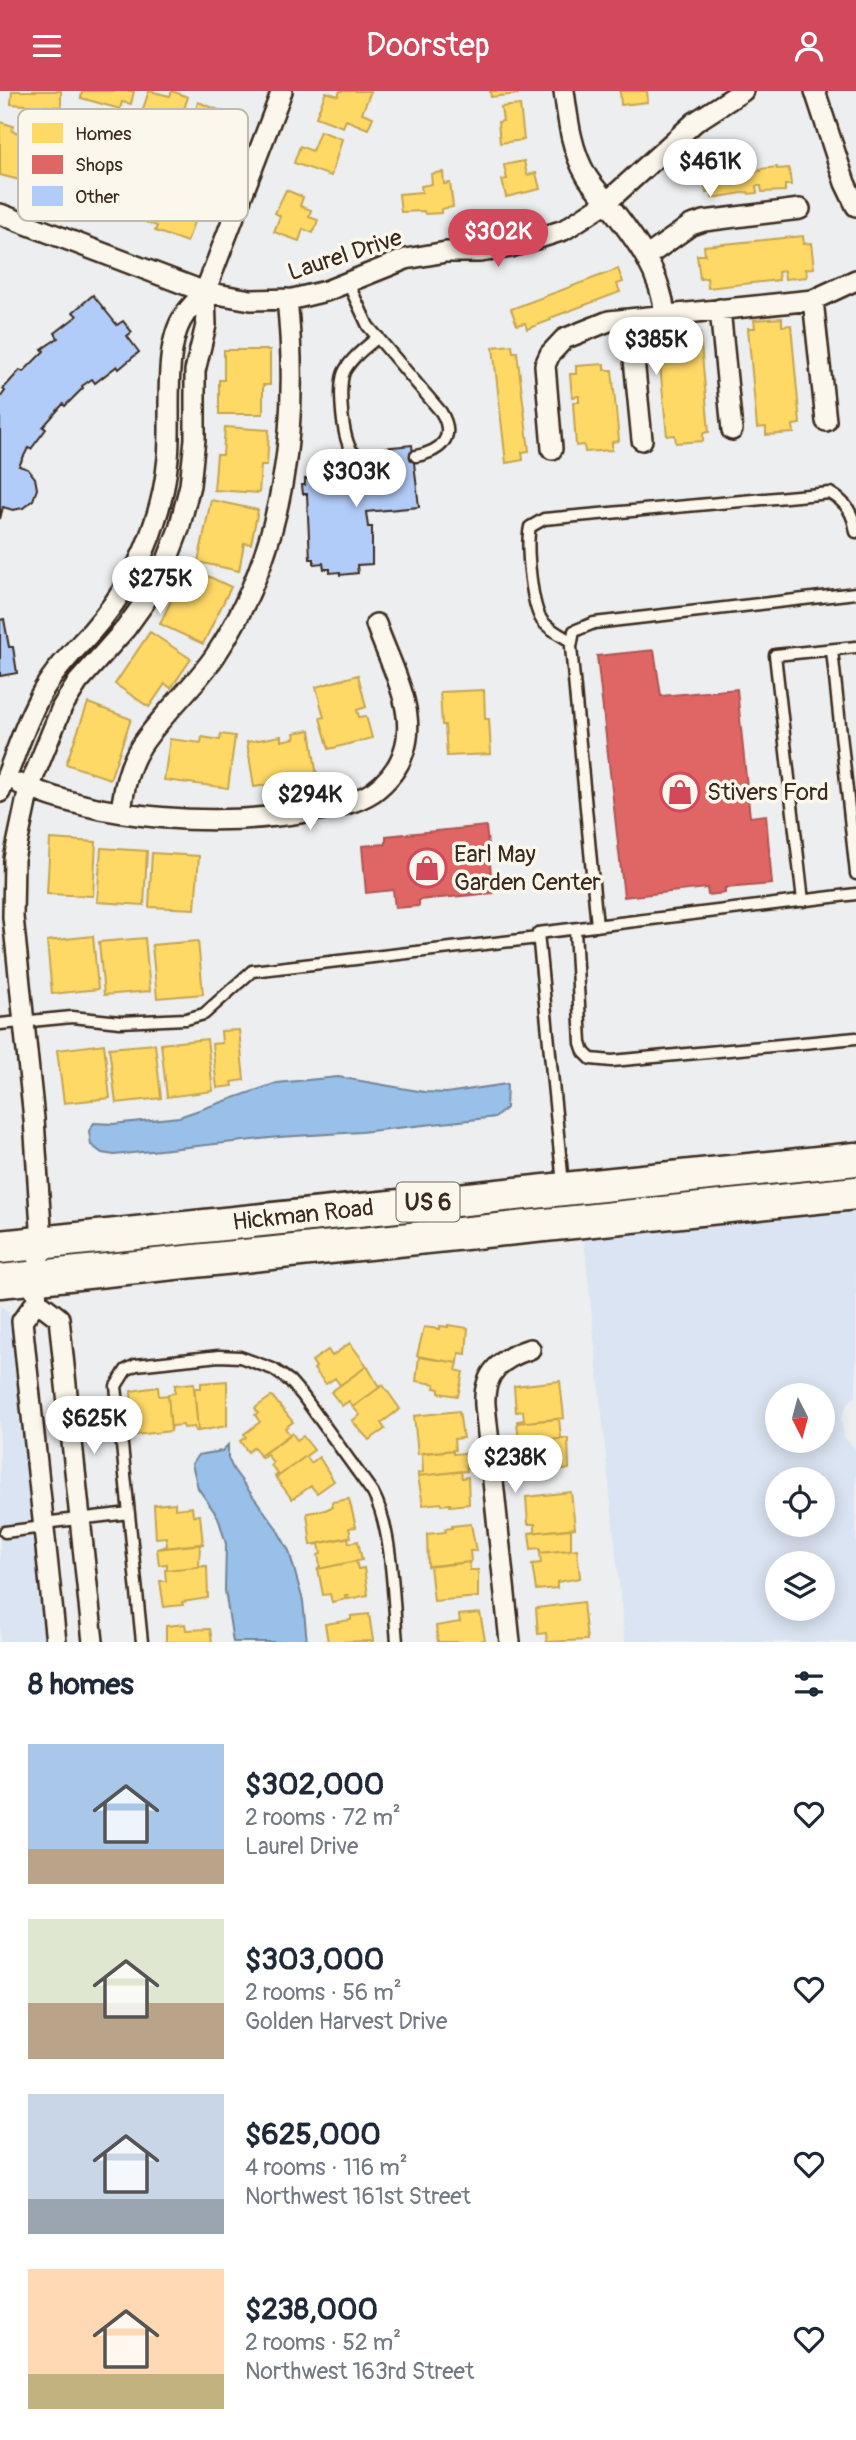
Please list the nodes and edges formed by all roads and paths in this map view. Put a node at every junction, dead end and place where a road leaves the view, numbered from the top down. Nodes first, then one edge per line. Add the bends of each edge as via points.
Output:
1 (564, 91) edge
2 (743, 91) edge
3 (815, 91) edge
4 (279, 92) edge
5 (248, 176) edge
6 (607, 202) junction
7 (856, 207) edge
8 (800, 209) dead end
9 (0, 213) edge
10 (18, 220) edge
11 (21, 221) edge
12 (231, 221) edge
13 (646, 257) junction
14 (856, 280) edge
15 (348, 283) junction
16 (205, 292) junction
17 (287, 299) junction
18 (813, 300) junction
19 (720, 309) junction
20 (665, 315) junction
21 (630, 319) junction
22 (377, 337) junction
23 (826, 421) dead end
24 (732, 430) dead end
25 (642, 440) dead end
26 (552, 449) dead end
27 (416, 456) dead end
28 (384, 459) dead end
29 (856, 533) edge
30 (856, 593) edge
31 (376, 624) dead end
32 (572, 642) junction
33 (856, 647) edge
34 (832, 650) junction
35 (2, 782) edge
36 (29, 788) junction
37 (121, 811) junction
38 (856, 874) edge
39 (856, 894) edge
40 (0, 898) edge
41 (803, 901) junction
42 (13, 917) junction
43 (597, 926) junction
44 (575, 929) junction
45 (538, 938) junction
46 (24, 1021) junction
47 (0, 1024) edge
48 (856, 1038) edge
49 (856, 1159) edge
50 (564, 1188) junction
51 (856, 1193) edge
52 (42, 1243) junction
53 (0, 1247) edge
54 (0, 1281) edge
55 (36, 1289) junction
56 (530, 1349) dead end
57 (129, 1513) junction
58 (80, 1519) junction
59 (43, 1525) junction
60 (5, 1531) dead end
61 (55, 1642) edge
62 (93, 1642) edge
63 (142, 1642) edge
64 (397, 1642) edge
65 (510, 1642) edge

1 - 6 street via 577,157
2 - 6 street, Laurel Drive via 695,122
3 - 7 street
4 - 5 street
6 - 13 street
6 - 15 street, Laurel Drive via 564,230 540,239 480,252 446,252 406,260
8 - 13 street via 691,225
9 - 10 street, Laurel Drive
11 - 16 street, Laurel Drive
12 - 16 street
13 - 20 street via 661,286
14 - 18 street
15 - 17 street, Laurel Drive
15 - 22 lane
16 - 17 street, Laurel Drive via 251,300
16 - 35 street via 182,317 176,338 169,383 168,459 155,522 143,552 110,609 44,689
16 - 36 street via 206,325 195,371 190,485 179,529 144,603 62,707
17 - 37 street via 291,359 286,467 270,539 239,616 215,657 141,746 127,777
18 - 19 street
18 - 23 street
19 - 20 street
19 - 24 street
20 - 21 street
21 - 25 street
21 - 26 street via 576,333 550,354 545,379
22 - 27 lane via 448,424 447,437 439,447
22 - 28 lane via 359,353 341,380 345,436 351,450 359,457
29 - 32 lane via 849,508 831,493 544,519 530,527 527,538 537,613
30 - 32 lane via 594,623 574,631
31 - 37 street via 404,698 408,733 397,767 374,791 333,807 240,820 192,820
32 - 43 lane
33 - 34 lane
34 - 38 lane
34 - 41 lane via 775,656
35 - 36 street
36 - 37 street
36 - 42 street via 14,859
39 - 41 lane
40 - 42 street
41 - 43 lane
42 - 46 street
43 - 44 lane
44 - 45 lane via 537,933
44 - 48 lane via 581,1044 591,1059 612,1061
45 - 46 lane via 252,971 204,1014 186,1019
45 - 50 lane
46 - 47 lane
46 - 52 street
49 - 50 highway, Hickman Road / US 6
50 - 52 highway, Hickman Road / US 6
51 - 55 highway, Hickman Road / US 6
52 - 53 highway, Hickman Road / US 6
52 - 55 street
54 - 55 highway, Hickman Road / US 6
55 - 58 street via 59,1318
55 - 59 street via 22,1321
56 - 65 street via 509,1356 491,1375 486,1388
57 - 58 lane
57 - 63 lane
57 - 64 lane via 116,1397 116,1386 126,1370 219,1356 261,1363 290,1381 362,1476 382,1511
58 - 59 lane
58 - 62 street
59 - 60 lane
59 - 61 street

